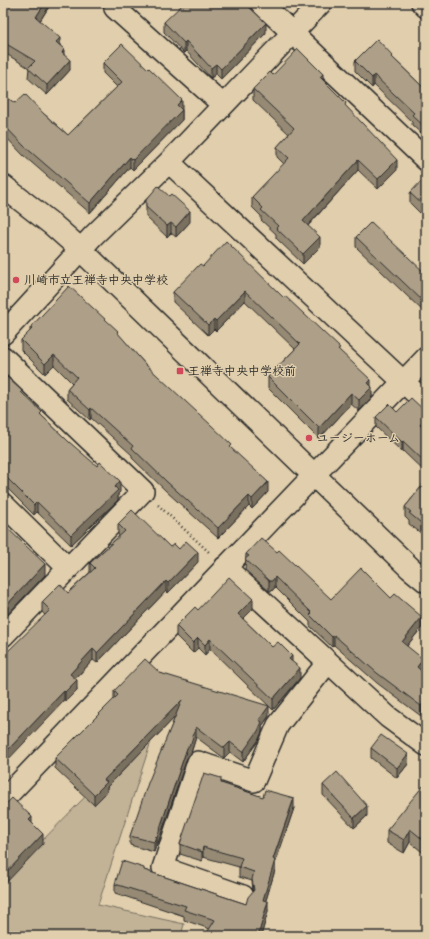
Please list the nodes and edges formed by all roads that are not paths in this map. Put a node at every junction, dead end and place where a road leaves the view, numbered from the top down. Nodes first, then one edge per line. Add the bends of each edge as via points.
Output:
1 (116, 3) edge
2 (261, 3) edge
3 (321, 3) edge
4 (422, 3) edge
5 (426, 7) edge
6 (292, 33) junction
7 (223, 105) junction
8 (426, 160) edge
9 (169, 162) junction
10 (3, 186) edge
11 (80, 249) junction
12 (3, 334) edge
13 (3, 357) edge
14 (426, 358) edge
15 (403, 382) junction
16 (426, 403) edge
17 (314, 475) junction
18 (3, 504) edge
19 (225, 567) junction
20 (68, 568) junction
21 (426, 581) edge
22 (3, 636) edge
23 (328, 662) junction
24 (426, 745) edge
25 (3, 800) edge
26 (243, 896) dead end

1 - 7 street via 114,8
2 - 6 street
3 - 6 street
4 - 5 street
6 - 7 street
6 - 8 street
7 - 9 street
9 - 11 street
9 - 15 street
10 - 11 street via 54,224
11 - 12 street
11 - 17 street
13 - 20 street via 143,491
14 - 15 street
15 - 16 street
15 - 17 street
17 - 19 street
17 - 21 street
18 - 20 street
19 - 23 street
19 - 25 street
20 - 22 street
23 - 24 street via 388,717
23 - 26 street via 278,725 254,781 198,762 163,868

